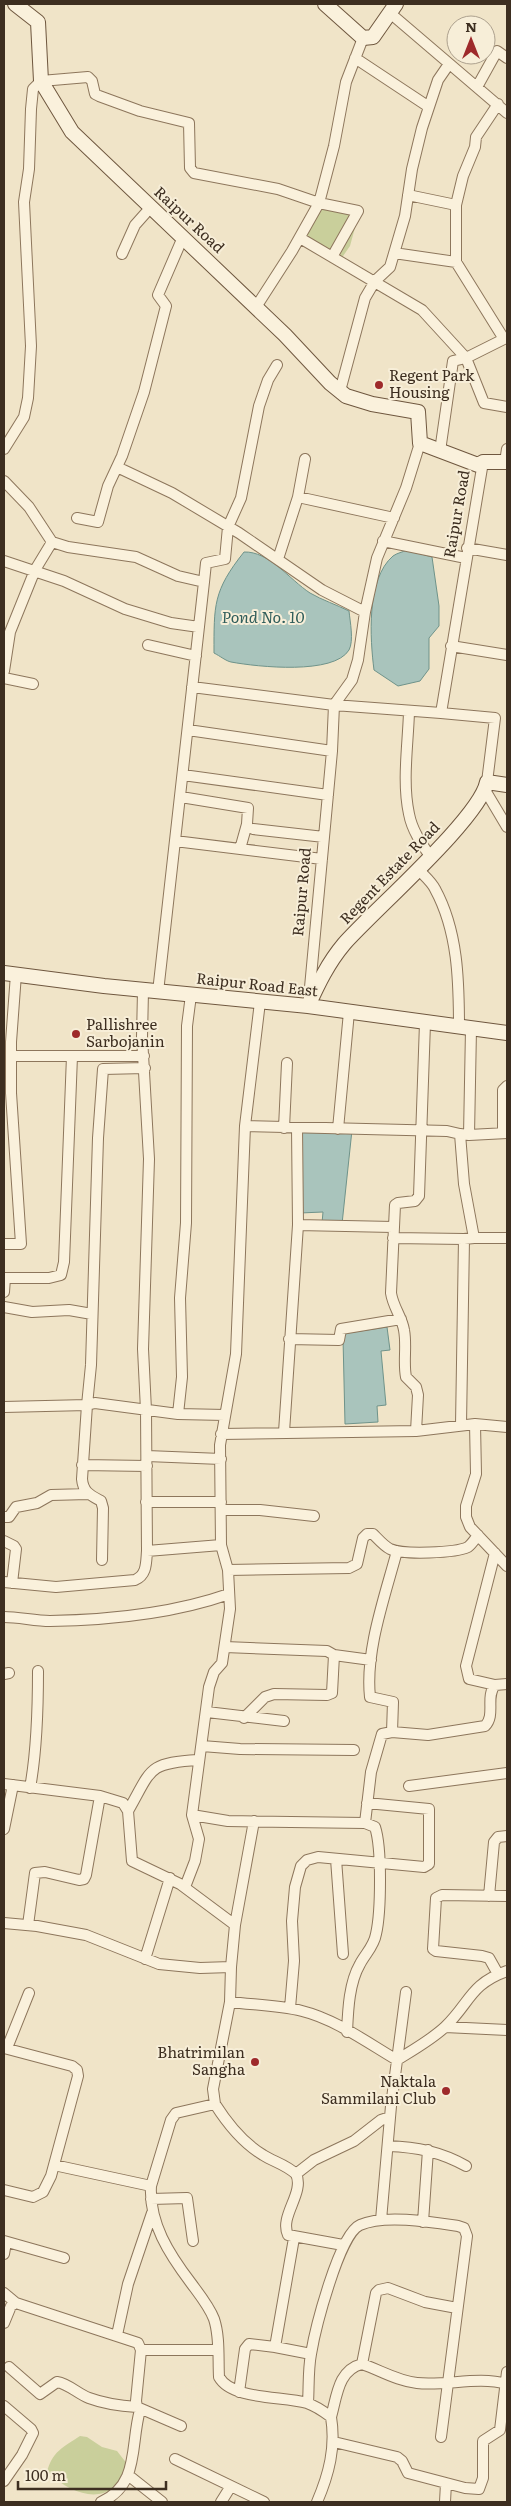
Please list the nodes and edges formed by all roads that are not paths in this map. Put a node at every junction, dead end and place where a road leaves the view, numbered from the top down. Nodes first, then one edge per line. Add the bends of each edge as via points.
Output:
1 (15, 4) edge
2 (325, 4) edge
3 (393, 8) edge
4 (363, 38) junction
5 (355, 58) junction
6 (507, 58) edge
7 (446, 61) edge
8 (448, 65) edge
9 (450, 65) edge
10 (41, 81) junction
11 (477, 87) junction
12 (498, 104) junction
13 (429, 106) junction
14 (507, 113) edge
15 (408, 195) junction
16 (319, 203) junction
17 (456, 205) junction
18 (151, 207) junction
19 (183, 238) junction
20 (300, 238) junction
21 (394, 253) junction
22 (122, 254) dead end
23 (332, 256) junction
24 (456, 262) junction
25 (375, 282) junction
26 (256, 307) junction
27 (466, 358) junction
28 (277, 365) dead end
29 (340, 391) junction
30 (507, 406) edge
31 (420, 443) junction
32 (4, 449) edge
33 (440, 452) junction
34 (507, 458) edge
35 (305, 459) dead end
36 (483, 462) junction
37 (117, 467) junction
38 (4, 481) edge
39 (298, 497) junction
40 (77, 518) dead end
41 (394, 518) junction
42 (228, 527) junction
43 (383, 541) junction
44 (52, 542) junction
45 (467, 553) junction
46 (507, 555) edge
47 (278, 559) junction
48 (4, 561) edge
49 (35, 570) junction
50 (204, 582) junction
51 (365, 612) junction
52 (199, 627) junction
53 (7, 631) edge
54 (148, 645) dead end
55 (451, 646) junction
56 (507, 655) edge
57 (196, 656) junction
58 (4, 671) edge
59 (4, 678) edge
60 (33, 684) dead end
61 (192, 688) junction
62 (334, 705) junction
63 (409, 712) junction
64 (442, 713) junction
65 (188, 730) junction
66 (332, 751) junction
67 (183, 775) junction
68 (507, 785) edge
69 (486, 786) junction
70 (328, 795) junction
71 (180, 797) junction
72 (507, 827) edge
73 (253, 829) dead end
74 (324, 837) junction
75 (175, 841) junction
76 (240, 849) junction
77 (430, 856) junction
78 (322, 859) junction
79 (418, 869) junction
80 (10, 973) edge
81 (143, 991) junction
82 (158, 992) junction
83 (191, 995) junction
84 (260, 1002) junction
85 (308, 1006) junction
86 (349, 1012) junction
87 (425, 1023) junction
88 (465, 1029) junction
89 (507, 1033) edge
90 (11, 1056) junction
91 (72, 1056) junction
92 (144, 1056) junction
93 (287, 1063) dead end
94 (145, 1068) junction
95 (507, 1086) edge
96 (7, 1094) edge
97 (244, 1126) junction
98 (284, 1128) junction
99 (297, 1128) junction
100 (338, 1129) junction
101 (421, 1130) junction
102 (505, 1133) edge
103 (465, 1134) junction
104 (298, 1225) junction
105 (393, 1233) junction
106 (507, 1238) edge
107 (469, 1239) junction
108 (4, 1244) edge
109 (4, 1278) edge
110 (4, 1292) edge
111 (4, 1307) edge
112 (92, 1314) junction
113 (401, 1319) junction
114 (289, 1339) junction
115 (87, 1405) junction
116 (4, 1408) edge
117 (146, 1410) junction
118 (178, 1414) junction
119 (225, 1415) junction
120 (475, 1424) junction
121 (461, 1425) junction
122 (507, 1427) edge
123 (416, 1431) junction
124 (284, 1432) junction
125 (221, 1434) junction
126 (221, 1459) junction
127 (147, 1461) junction
128 (82, 1466) junction
129 (88, 1494) junction
130 (146, 1502) junction
131 (221, 1506) junction
132 (314, 1516) dead end
133 (4, 1517) edge
134 (478, 1534) junction
135 (4, 1542) edge
136 (221, 1545) junction
137 (147, 1551) junction
138 (397, 1551) junction
139 (495, 1553) junction
140 (102, 1560) dead end
141 (507, 1566) edge
142 (228, 1570) junction
143 (8, 1583) edge
144 (229, 1594) junction
145 (4, 1617) edge
146 (225, 1647) junction
147 (334, 1655) junction
148 (371, 1660) junction
149 (38, 1671) dead end
150 (507, 1684) edge
151 (495, 1685) junction
152 (207, 1712) junction
153 (244, 1718) junction
154 (284, 1721) dead end
155 (392, 1732) junction
156 (202, 1746) junction
157 (354, 1750) dead end
158 (198, 1760) junction
159 (507, 1773) edge
160 (8, 1785) edge
161 (409, 1786) dead end
162 (30, 1788) junction
163 (100, 1796) junction
164 (367, 1803) junction
165 (128, 1811) junction
166 (192, 1816) junction
167 (254, 1821) junction
168 (365, 1823) junction
169 (4, 1829) edge
170 (507, 1836) edge
171 (336, 1859) junction
172 (379, 1862) junction
173 (170, 1878) junction
174 (185, 1887) junction
175 (489, 1896) junction
176 (507, 1896) edge
177 (4, 1923) edge
178 (28, 1925) junction
179 (235, 1925) junction
180 (343, 1954) dead end
181 (145, 1959) junction
182 (231, 1967) junction
183 (502, 1973) edge
184 (406, 1992) dead end
185 (29, 1993) dead end
186 (230, 2002) junction
187 (290, 2008) junction
188 (445, 2026) junction
189 (507, 2030) edge
190 (347, 2032) junction
191 (6, 2048) edge
192 (397, 2060) junction
193 (215, 2104) junction
194 (390, 2117) junction
195 (388, 2146) junction
196 (428, 2150) junction
197 (54, 2165) junction
198 (466, 2166) dead end
199 (296, 2174) junction
200 (152, 2186) junction
201 (4, 2190) edge
202 (150, 2199) junction
203 (152, 2213) junction
204 (381, 2220) junction
205 (423, 2222) junction
206 (294, 2238) junction
207 (193, 2241) dead end
208 (5, 2242) edge
209 (343, 2245) junction
210 (4, 2254) edge
211 (64, 2258) dead end
212 (4, 2294) edge
213 (16, 2303) junction
214 (457, 2308) junction
215 (4, 2323) edge
216 (117, 2335) junction
217 (275, 2347) junction
218 (141, 2350) junction
219 (217, 2350) junction
220 (311, 2354) junction
221 (362, 2364) junction
222 (9, 2367) dead end
223 (507, 2372) edge
224 (448, 2382) junction
225 (506, 2384) edge
226 (239, 2392) junction
227 (308, 2403) junction
228 (4, 2406) edge
229 (138, 2408) junction
230 (331, 2417) junction
231 (181, 2426) dead end
232 (441, 2437) dead end
233 (334, 2442) junction
234 (175, 2459) dead end
235 (128, 2475) junction
236 (4, 2481) edge
237 (446, 2483) junction
238 (231, 2486) junction
239 (101, 2502) edge
240 (162, 2502) edge
241 (221, 2502) edge
242 (264, 2502) edge
243 (317, 2502) edge
244 (445, 2502) edge

1 - 10 street, Raipur Road via 38,22
2 - 4 street
3 - 4 street via 373,37
3 - 7 street
4 - 5 street
5 - 13 street
5 - 16 street via 346,82
6 - 11 street via 497,51
8 - 13 street via 438,80
9 - 11 street
10 - 16 street via 88,77 99,96 140,111 189,123 190,168 194,173 278,189
10 - 18 street, Raipur Road via 72,132
10 - 32 street via 33,89 24,202 30,338 28,398 24,417
11 - 12 street
12 - 14 street
12 - 17 street via 476,137
13 - 15 street
15 - 17 street
15 - 21 street
16 - 20 street
16 - 23 street via 358,211
17 - 24 street
18 - 19 street, Raipur Road
18 - 22 street via 135,226
19 - 26 street, Raipur Road
19 - 37 street via 158,295 166,306 144,392
20 - 23 street
20 - 26 street
21 - 24 street
21 - 25 street via 390,267
23 - 25 street
24 - 27 street via 504,339
25 - 27 street via 422,310
25 - 29 street via 366,298
26 - 29 street, Raipur Road
27 - 30 street via 484,403
27 - 33 street via 453,361
28 - 42 street via 259,406 241,498
29 - 31 street, Raipur Road via 372,404 418,412
31 - 33 street, Raipur Road
31 - 41 street
33 - 36 street, Raipur Road via 478,465
34 - 36 street
35 - 39 street
36 - 45 street, Raipur Road
37 - 40 street via 98,522
37 - 42 street via 172,493
38 - 44 street via 29,506
39 - 41 street
39 - 47 street
41 - 43 street
42 - 47 street
42 - 50 street via 226,559 206,563
43 - 45 street
43 - 51 street
44 - 49 street
44 - 50 street via 136,557 178,576
45 - 46 street
45 - 55 street, Raipur Road
47 - 51 street via 322,590
48 - 49 street
49 - 52 street via 125,609
49 - 53 street
50 - 52 street
51 - 62 street via 352,680
52 - 57 street
53 - 58 street
54 - 57 street
55 - 56 street
55 - 64 street, Raipur Road
57 - 61 street
59 - 60 street
61 - 62 street
61 - 65 street
62 - 63 street
62 - 66 street, Raipur Road
63 - 64 street
63 - 77 street via 409,814 416,834
64 - 69 street via 495,718
65 - 66 street
65 - 67 street
66 - 70 street, Raipur Road
67 - 70 street
67 - 71 street
68 - 69 street
69 - 72 street
69 - 77 street, Regent Estate Road via 460,824
70 - 74 street, Raipur Road
71 - 75 street
71 - 76 street via 248,808
73 - 74 street
74 - 78 street, Raipur Road
75 - 76 street
75 - 82 street
76 - 78 street
77 - 79 street, Regent Estate Road
78 - 85 street, Raipur Road
79 - 85 street, Regent Estate Road via 333,958
79 - 88 street via 434,887 445,912 459,976
80 - 81 street, Raipur Road East
80 - 90 street
81 - 82 street, Raipur Road East
81 - 92 street
82 - 83 street, Raipur Road East
83 - 84 street, Raipur Road East
83 - 118 street via 187,1026 186,1223 180,1298 182,1376
84 - 85 street, Raipur Road East
84 - 97 street
85 - 86 street, Raipur Road East
86 - 87 street, Raipur Road East
86 - 100 street
87 - 88 street, Raipur Road East
87 - 101 street
88 - 89 street, Raipur Road East
88 - 103 street
90 - 91 street
90 - 96 street
91 - 92 street
91 - 109 street via 61,1275
92 - 94 street
93 - 98 street
94 - 112 street via 103,1069
94 - 117 street via 149,1159 144,1348
95 - 102 street via 503,1090
96 - 108 street via 21,1244
97 - 98 street
97 - 119 street via 236,1354
98 - 99 street
99 - 100 street
99 - 104 street
100 - 101 street
101 - 103 street
101 - 105 street via 419,1196 415,1201 395,1205
102 - 103 street
103 - 107 street via 464,1184
104 - 105 street
104 - 114 street
105 - 107 street
105 - 113 street via 391,1294
106 - 107 street
107 - 121 street
109 - 110 street
111 - 112 street via 32,1312 69,1310
112 - 115 street
113 - 114 street via 341,1329 339,1340
113 - 123 street via 405,1333 406,1377 418,1395
114 - 124 street
115 - 116 street
115 - 117 street via 95,1403
115 - 128 street
117 - 118 street
117 - 127 street
118 - 119 street
119 - 125 street
120 - 121 street
120 - 122 street
120 - 134 street via 476,1474 466,1511 470,1527
121 - 123 street
123 - 124 street
124 - 125 street
125 - 126 street
126 - 127 street
126 - 131 street
127 - 128 street
127 - 130 street
128 - 129 street via 83,1488
129 - 133 street via 51,1495 37,1503 16,1507 9,1517
129 - 140 street via 101,1501 103,1508
130 - 131 street
130 - 137 street
131 - 132 street
131 - 136 street
134 - 138 street via 470,1546 460,1550
134 - 139 street
135 - 143 street via 16,1549
136 - 137 street
136 - 142 street
137 - 143 street via 145,1572 135,1580 56,1587
138 - 142 street via 389,1549 373,1534 367,1534 363,1538 358,1564 349,1568
138 - 148 street
139 - 141 street
139 - 151 street via 466,1666 469,1678
142 - 144 street
144 - 145 street via 198,1605 118,1618 48,1621
144 - 146 street
146 - 147 street via 327,1651
146 - 152 street via 222,1663 214,1672 209,1687
147 - 148 street
147 - 153 street via 332,1693 270,1696 258,1702
148 - 155 street via 370,1697 393,1702
149 - 162 street via 34,1767
150 - 151 street
151 - 155 street via 491,1689 490,1716 485,1726 428,1735
152 - 153 street
152 - 156 street
153 - 154 street
155 - 164 street via 382,1734 379,1739
156 - 157 street
156 - 158 street
158 - 165 street via 161,1764 150,1772
158 - 166 street
159 - 161 street
160 - 162 street
160 - 169 street
162 - 163 street
163 - 165 street via 122,1803
163 - 178 street via 84,1879 35,1873
164 - 168 street
164 - 172 street via 426,1808 430,1812 427,1866
165 - 173 street via 132,1861
166 - 167 street
166 - 174 street via 199,1839
167 - 168 street
167 - 179 street
168 - 172 street via 375,1827
170 - 175 street via 498,1837 494,1842
171 - 172 street
171 - 180 street
171 - 187 street via 307,1860 301,1866 292,1904 294,1961
172 - 190 street via 376,1934 353,1982
173 - 174 street
173 - 181 street
174 - 179 street
175 - 176 street
175 - 183 street via 442,1895 436,1898 433,1949 489,1958
177 - 178 street
178 - 181 street via 86,1935
179 - 182 street
181 - 182 street via 180,1966
182 - 186 street
183 - 188 street via 476,1988
184 - 192 street
185 - 191 street
186 - 187 street
186 - 193 street via 213,2089
187 - 190 street via 304,2011
188 - 189 street
188 - 192 street
190 - 192 street
191 - 197 street via 77,2070
192 - 194 street
193 - 199 street via 246,2143 264,2156 285,2164
193 - 200 street via 176,2113
194 - 195 street
194 - 199 street via 354,2141 314,2160
195 - 196 street
195 - 204 street
196 - 198 street
196 - 205 street
197 - 200 street
197 - 201 street via 39,2195 24,2196
199 - 206 street via 298,2186 286,2230
200 - 202 street
202 - 203 street
202 - 207 street via 187,2198
203 - 216 street via 128,2284
203 - 219 street via 175,2261 214,2319
204 - 205 street
204 - 209 street via 359,2225 350,2231
205 - 214 street via 464,2228 467,2236
206 - 209 street
206 - 217 street
208 - 210 street
208 - 211 street
209 - 220 street
212 - 213 street
213 - 215 street via 11,2306
213 - 216 street
214 - 221 street via 425,2302 388,2288 379,2290
214 - 224 street
216 - 218 street via 138,2343
217 - 220 street
217 - 226 street via 249,2344
218 - 219 street
218 - 229 street
219 - 226 street via 219,2376 224,2385
220 - 227 street
221 - 224 street via 410,2382
221 - 230 street via 348,2369 342,2377
222 - 229 street via 40,2394 57,2382 91,2399
223 - 225 street
224 - 225 street via 491,2380
224 - 232 street
225 - 237 street via 500,2430 483,2441 482,2484 479,2489
226 - 227 street
227 - 230 street
228 - 236 street via 33,2433
229 - 231 street
229 - 235 street
230 - 233 street
233 - 237 street via 396,2457 408,2473
233 - 243 street
234 - 238 street
235 - 239 street via 125,2485 114,2496
235 - 240 street
237 - 244 street
238 - 241 street
238 - 242 street

